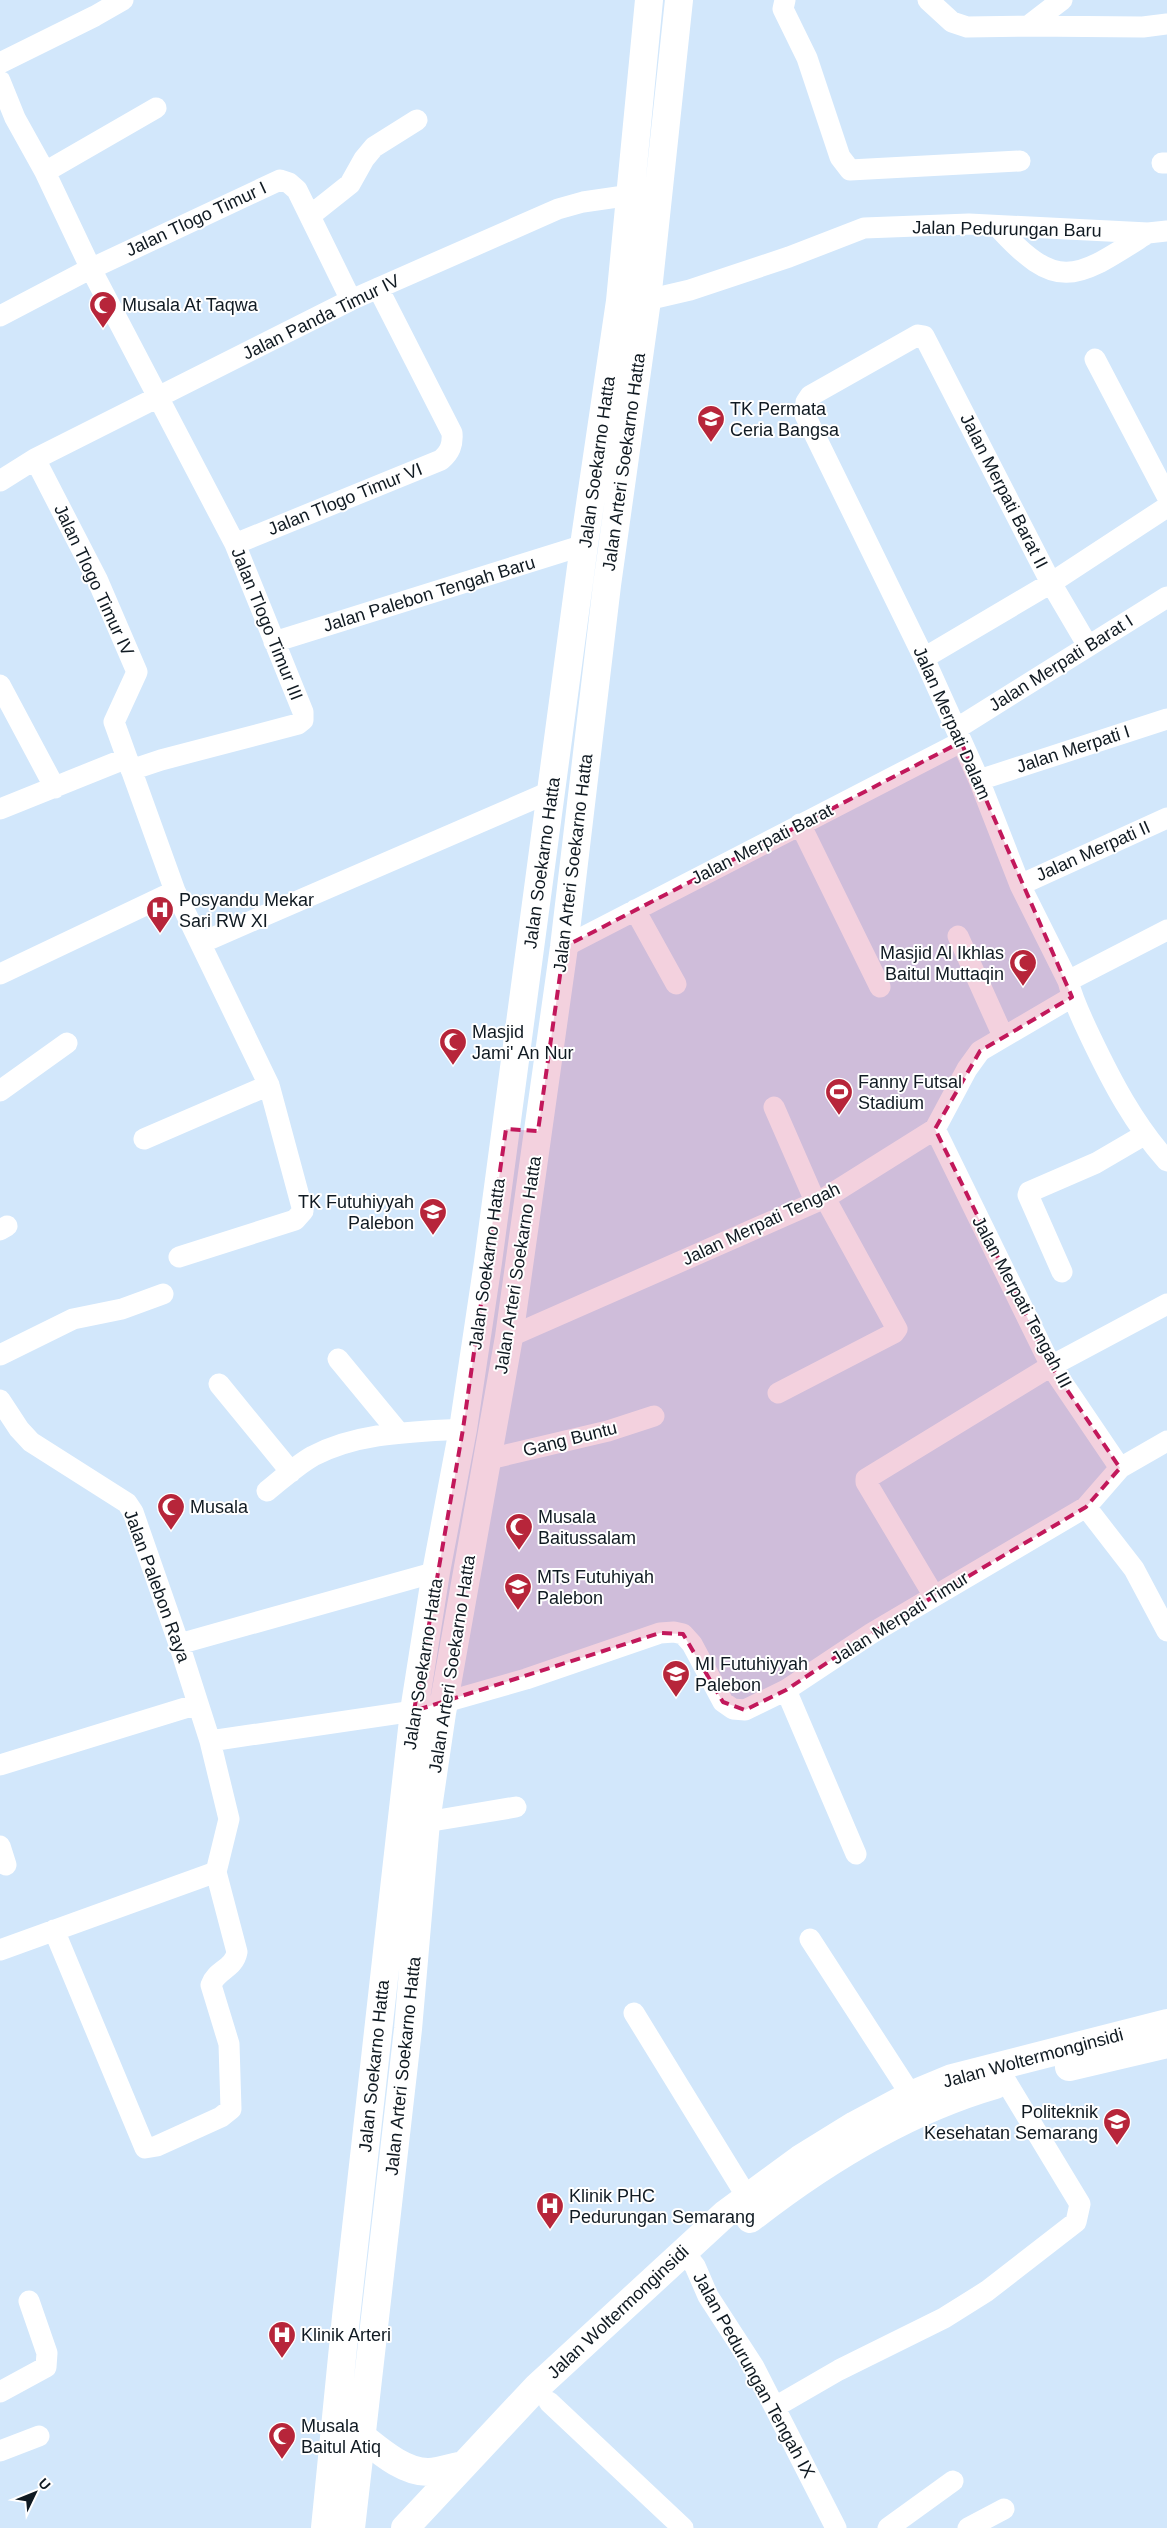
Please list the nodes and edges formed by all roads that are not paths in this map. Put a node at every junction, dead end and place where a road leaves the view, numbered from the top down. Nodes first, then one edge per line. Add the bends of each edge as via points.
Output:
1 (123, 0) edge
2 (649, 0) edge
3 (679, 0) edge
4 (786, 0) edge
5 (928, 0) edge
6 (1062, 0) edge
7 (91, 8) edge
8 (1167, 24) edge
9 (1028, 26) junction
10 (0, 63) edge
11 (0, 81) edge
12 (156, 108) dead end
13 (417, 120) dead end
14 (7, 123) edge
15 (1020, 161) dead end
16 (45, 172) junction
17 (657, 192) junction
18 (629, 194) junction
19 (311, 215) junction
20 (996, 226) junction
21 (1157, 232) edge
22 (91, 269) junction
23 (378, 288) junction
24 (352, 300) junction
25 (647, 300) junction
26 (620, 301) junction
27 (0, 316) edge
28 (922, 335) joint
29 (1095, 360) dead end
30 (158, 397) junction
31 (35, 460) junction
32 (0, 481) edge
33 (1167, 496) edge
34 (1167, 507) edge
35 (236, 544) junction
36 (584, 545) junction
37 (1051, 583) junction
38 (1167, 596) edge
39 (274, 642) junction
40 (1088, 646) junction
41 (924, 658) junction
42 (0, 685) edge
43 (1167, 719) edge
44 (958, 736) junction
45 (129, 764) junction
46 (979, 780) junction
47 (55, 788) junction
48 (552, 791) junction
49 (0, 809) edge
50 (1167, 818) edge
51 (800, 824) junction
52 (1020, 885) junction
53 (175, 891) junction
54 (635, 910) junction
55 (1167, 930) edge
56 (958, 936) dead end
57 (201, 943) junction
58 (564, 947) junction
59 (0, 974) edge
60 (676, 984) dead end
61 (880, 987) dead end
62 (1070, 989) junction
63 (1003, 1036) junction
64 (67, 1043) dead end
65 (269, 1085) junction
66 (0, 1091) edge
67 (774, 1107) dead end
68 (506, 1128) junction
69 (935, 1129) junction
70 (538, 1131) junction
71 (1144, 1135) junction
72 (144, 1139) dead end
73 (1167, 1161) edge
74 (820, 1200) junction
75 (179, 1257) dead end
76 (1062, 1272) dead end
77 (163, 1294) dead end
78 (1167, 1304) edge
79 (509, 1337) junction
80 (0, 1355) edge
81 (338, 1359) dead end
82 (1051, 1366) junction
83 (220, 1384) dead end
84 (778, 1394) dead end
85 (0, 1400) edge
86 (654, 1416) dead end
87 (463, 1429) junction
88 (399, 1433) junction
89 (1167, 1441) edge
90 (485, 1460) junction
91 (1120, 1468) junction
92 (291, 1472) junction
93 (267, 1491) dead end
94 (1086, 1507) junction
95 (436, 1572) junction
96 (934, 1596) junction
97 (1167, 1631) edge
98 (180, 1644) junction
99 (786, 1690) junction
100 (444, 1701) junction
101 (198, 1704) junction
102 (414, 1711) junction
103 (210, 1741) junction
104 (0, 1765) edge
105 (516, 1806) dead end
106 (426, 1822) junction
107 (856, 1854) dead end
108 (216, 1872) junction
109 (54, 1930) junction
110 (810, 1939) dead end
111 (0, 1950) edge
112 (634, 2013) dead end
113 (1167, 2023) edge
114 (1167, 2044) edge
115 (1001, 2074) junction
116 (911, 2095) junction
117 (747, 2197) junction
118 (689, 2258) junction
119 (29, 2300) dead end
120 (0, 2392) edge
121 (549, 2402) junction
122 (775, 2407) junction
123 (39, 2436) dead end
124 (361, 2436) junction
125 (0, 2451) edge
126 (463, 2465) junction
127 (953, 2481) dead end
128 (1004, 2509) dead end
129 (326, 2528) edge
130 (351, 2528) edge
131 (405, 2528) edge
132 (431, 2528) edge
133 (684, 2528) edge
134 (836, 2528) edge
135 (888, 2528) edge
136 (968, 2528) edge

1 - 7 street
2 - 18 main road, Jalan Soekarno Hatta
3 - 17 main road, Jalan Arteri Soekarno Hatta
4 - 15 street via 783,9 807,58 840,157 850,170
5 - 9 street via 952,22 967,27
6 - 9 street
7 - 10 street
8 - 9 street via 1143,27
11 - 14 street, Jalan Tlogo Timur III
12 - 16 street
13 - 19 street via 374,147 350,184
14 - 16 street, Jalan Tlogo Timur III
16 - 22 street, Jalan Tlogo Timur III
17 - 18 street, Jalan Panda Timur IV
17 - 25 main road, Jalan Arteri Soekarno Hatta
18 - 23 street, Jalan Panda Timur IV via 558,209
18 - 26 main road, Jalan Soekarno Hatta
19 - 22 street, Jalan Tlogo Timur I via 297,190 280,180
19 - 24 street, Jalan Tlogo Timur I
20 - 21 street, Jalan Pedurungan Baru
20 - 21 street via 1031,260 1052,272 1064,274 1094,265
20 - 25 street, Jalan Pedurungan Baru via 864,228 690,290
22 - 27 street
22 - 30 street, Jalan Tlogo Timur III
23 - 24 street, Jalan Panda Timur IV
23 - 35 street, Jalan Tlogo Timur VI via 452,434 450,448 441,460
24 - 30 street, Jalan Panda Timur IV
25 - 26 street, Jalan Pedurungan Baru
25 - 58 main road, Jalan Arteri Soekarno Hatta via 607,585
26 - 36 main road, Jalan Soekarno Hatta
28 - 37 street, Jalan Merpati Barat II
28 - 41 street, Jalan Merpati Dalam via 810,396 805,415
29 - 33 street
30 - 31 street, Jalan Panda Timur IV
30 - 35 street, Jalan Tlogo Timur III
31 - 32 street, Jalan Panda Timur IV
31 - 45 street, Jalan Tlogo Timur IV via 97,579 137,672 114,719
34 - 37 street
35 - 39 street, Jalan Tlogo Timur III
36 - 39 street, Jalan Palebon Tengah Baru
36 - 48 main road, Jalan Soekarno Hatta
37 - 40 street, Jalan Merpati Barat II
37 - 41 street
38 - 40 street, Jalan Merpati Barat I
39 - 45 street, Jalan Tlogo Timur III via 303,712 303,720 161,760
40 - 44 street, Jalan Merpati Barat I
41 - 44 street, Jalan Merpati Dalam
42 - 47 street
43 - 46 street, Jalan Merpati I
44 - 46 street, Jalan Merpati Dalam
44 - 51 street, Jalan Merpati Barat
45 - 47 street
45 - 53 street, Jalan Tlogo Timur IV
46 - 52 street, Jalan Merpati Dalam
47 - 49 street
48 - 57 street
48 - 68 main road, Jalan Soekarno Hatta
50 - 52 street, Jalan Merpati II
51 - 54 street, Jalan Merpati Barat
51 - 61 street
52 - 62 street, Jalan Merpati Dalam
53 - 57 street, Jalan Tlogo Timur IV
53 - 59 street
54 - 58 street, Jalan Merpati Barat
54 - 60 street
55 - 62 street, Jalan Merpati Tengah
56 - 63 street
57 - 65 street, Jalan Tlogo Timur IV
58 - 70 main road, Jalan Arteri Soekarno Hatta
62 - 63 street, Jalan Merpati Tengah
62 - 71 street, Jalan Merpati Dalam via 1109,1076
63 - 69 street, Jalan Merpati Tengah via 980,1051
64 - 66 street
65 - 72 street
65 - 75 street, Jalan Tlogo Timur IV via 303,1210 295,1220
67 - 74 street
68 - 70 main road
68 - 87 main road, Jalan Soekarno Hatta
69 - 74 street, Jalan Merpati Tengah
69 - 82 street, Jalan Merpati Tengah III
70 - 79 main road, Jalan Arteri Soekarno Hatta
71 - 73 street, Jalan Merpati Dalam
71 - 76 street via 1096,1163 1029,1192
74 - 79 street, Jalan Merpati Tengah
74 - 84 street via 897,1329
77 - 80 street via 122,1309 72,1319
78 - 82 street
79 - 90 main road, Jalan Arteri Soekarno Hatta
81 - 88 street
82 - 91 street, Jalan Merpati Tengah III
82 - 96 street via 865,1480
83 - 92 street
85 - 98 street, Jalan Palebon Raya via 31,1442 121,1497 130,1507
86 - 90 street, Gang Buntu via 608,1432
87 - 88 street
87 - 95 main road, Jalan Soekarno Hatta
88 - 92 street via 326,1450
89 - 91 street, Jalan Merpati Timur
90 - 100 main road, Jalan Arteri Soekarno Hatta
91 - 94 street, Jalan Merpati Timur
92 - 93 street
94 - 96 street, Jalan Merpati Timur
94 - 97 street via 1134,1569
95 - 98 street
95 - 102 main road, Jalan Soekarno Hatta
96 - 99 street, Jalan Merpati Timur
98 - 101 street, Jalan Palebon Raya
99 - 100 street, Jalan Merpati Timur via 745,1710 733,1709 724,1702 692,1644 683,1634 674,1632 660,1633 526,1679
99 - 107 street
100 - 102 street
100 - 106 main road, Jalan Arteri Soekarno Hatta
101 - 103 street, Jalan Palebon Raya
101 - 104 street
102 - 103 street
102 - 129 main road, Jalan Soekarno Hatta via 346,2317
103 - 108 street, Jalan Palebon Raya via 229,1819
105 - 106 street
106 - 124 main road, Jalan Arteri Soekarno Hatta via 408,2029
108 - 109 street
108 - 109 street via 237,1952 232,1964 213,1978 211,1985 229,2044 232,2108 221,2117 157,2146 145,2148
109 - 111 street
110 - 116 street
112 - 117 street
113 - 115 main road, Jalan Woltermonginsidi
114 - 115 main road, Jalan Woltermonginsidi
115 - 116 main road, Jalan Woltermonginsidi via 952,2078
115 - 118 main road, Jalan Woltermonginsidi via 918,2112 864,2142
115 - 122 street via 1080,2204 1076,2222 988,2291 944,2318 839,2370
116 - 117 main road, Jalan Woltermonginsidi via 854,2125
117 - 118 main road, Jalan Woltermonginsidi
118 - 121 main road, Jalan Woltermonginsidi
118 - 122 street, Jalan Pedurungan Tengah IX via 708,2296 754,2367
118 - 126 main road, Jalan Woltermonginsidi via 537,2388
119 - 120 street via 47,2353 46,2367
121 - 132 main road, Jalan Woltermonginsidi
121 - 133 street
122 - 134 street, Jalan Pedurungan Tengah IX
123 - 125 street
124 - 126 main road via 389,2458 410,2468 428,2472
124 - 130 main road, Jalan Arteri Soekarno Hatta
126 - 131 main road, Jalan Woltermonginsidi
127 - 135 street
128 - 136 street

